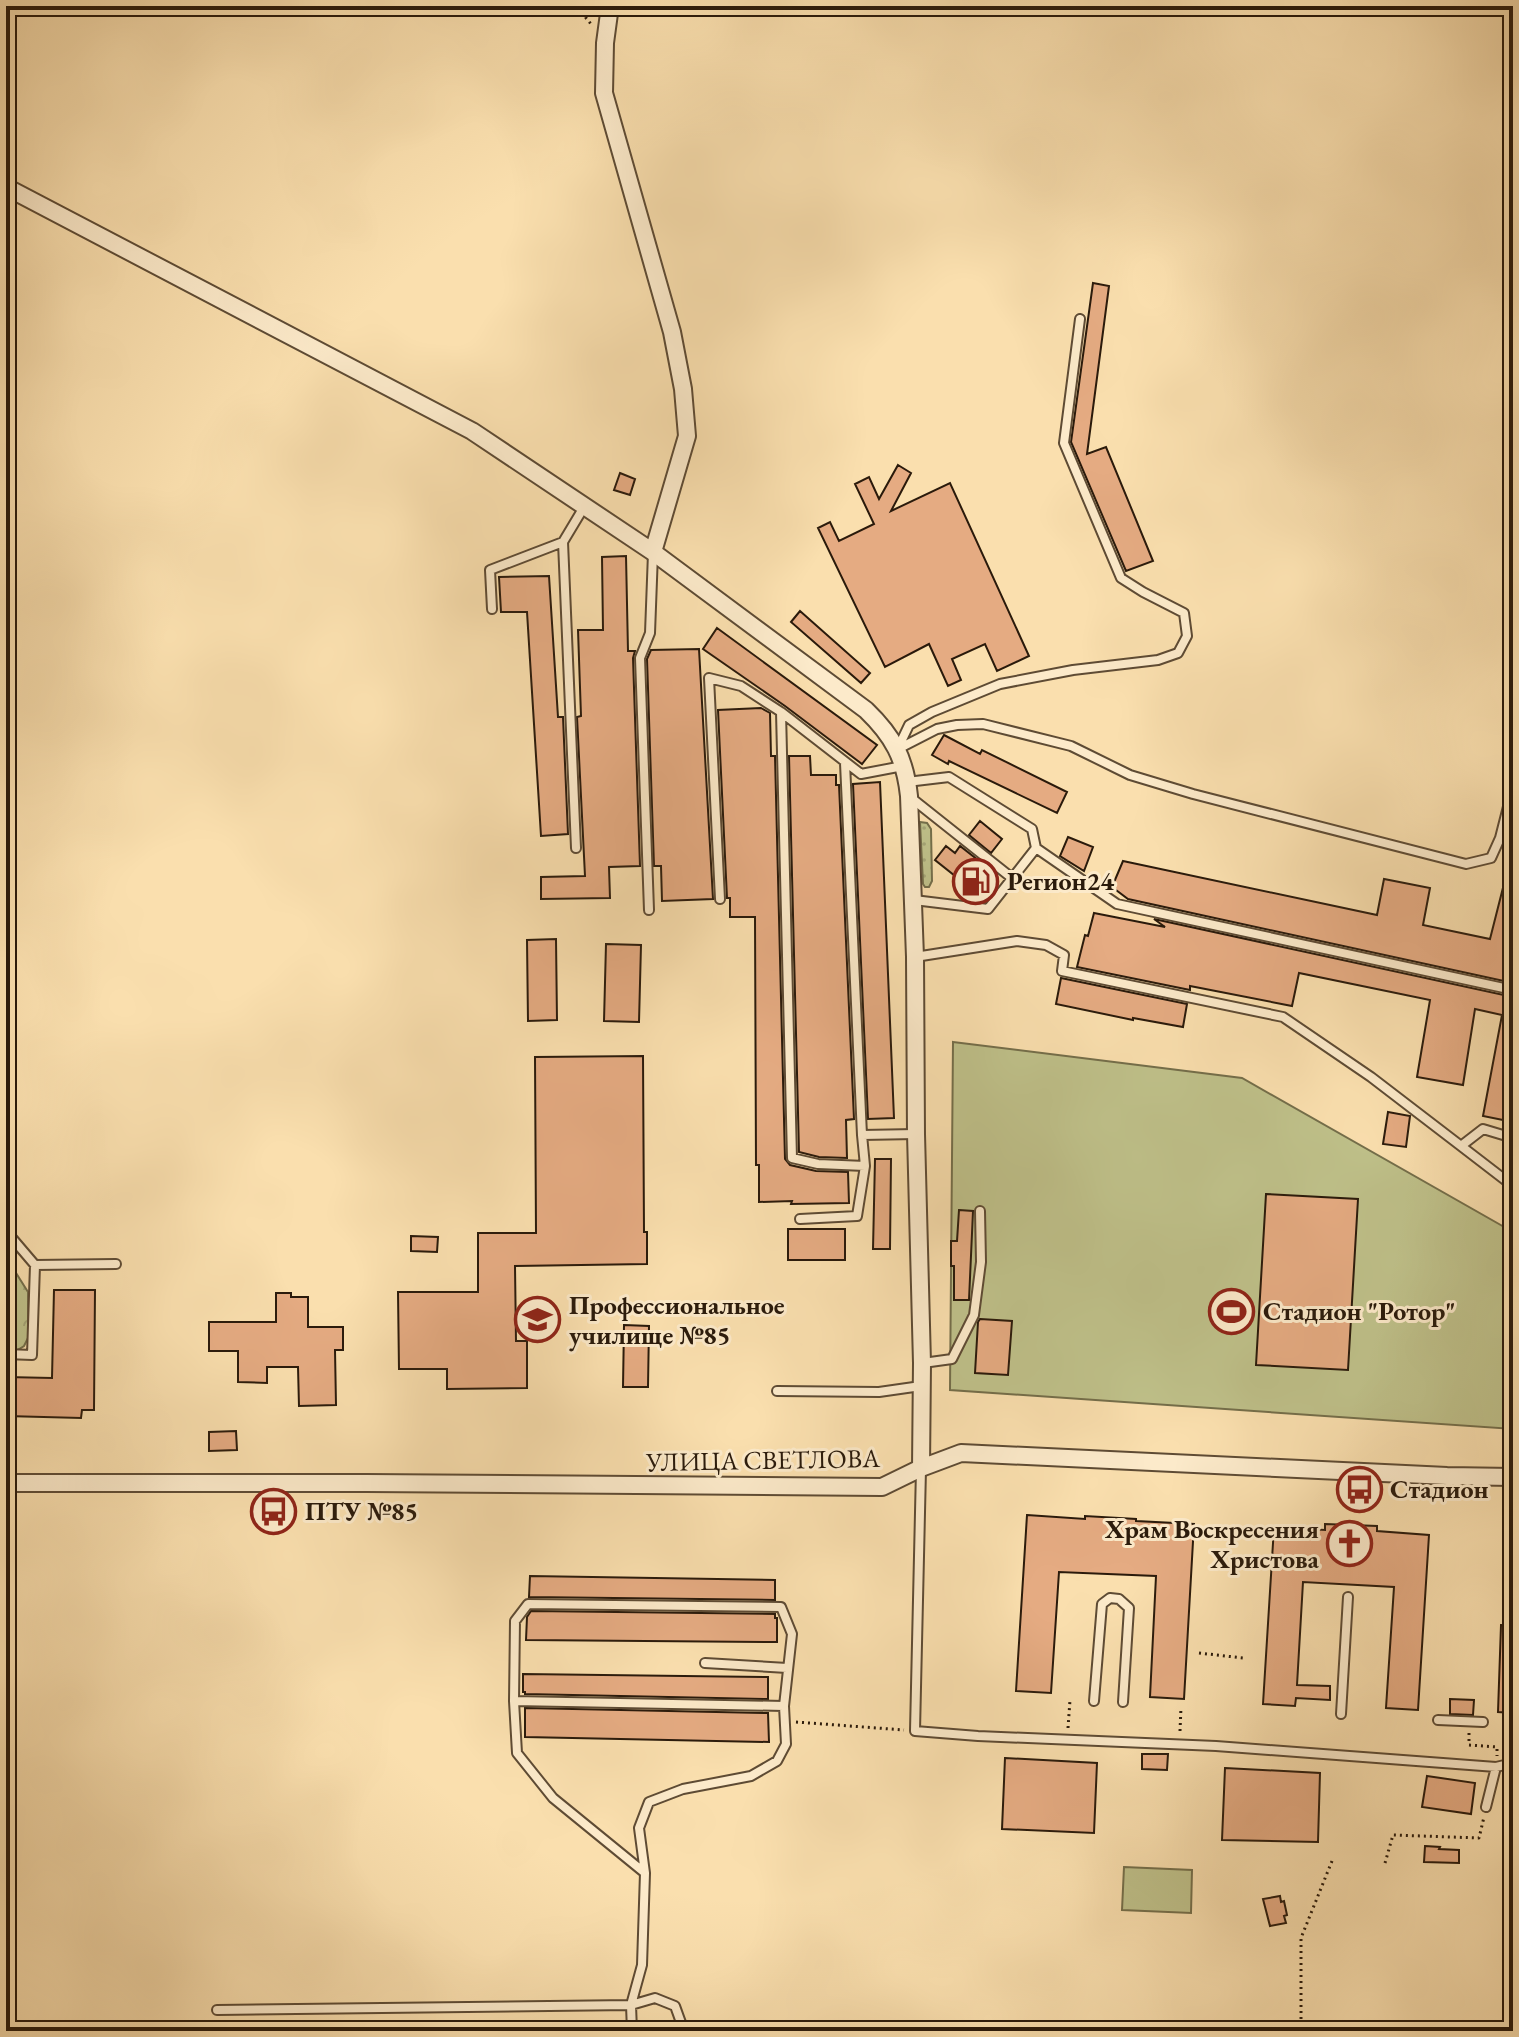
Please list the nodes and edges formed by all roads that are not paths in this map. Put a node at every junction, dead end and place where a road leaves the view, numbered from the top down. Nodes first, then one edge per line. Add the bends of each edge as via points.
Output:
1 (610, 6) edge
2 (6, 187) edge
3 (1080, 319) dead end
4 (585, 506) junction
5 (563, 542) junction
6 (653, 552) junction
7 (492, 609) dead end
8 (781, 712) junction
9 (898, 749) junction
10 (845, 763) junction
11 (906, 781) junction
12 (1513, 787) edge
13 (576, 848) dead end
14 (1036, 848) junction
15 (1012, 878) junction
16 (720, 899) dead end
17 (913, 900) junction
18 (649, 910) dead end
19 (915, 957) junction
20 (1513, 990) edge
21 (916, 1134) junction
22 (862, 1135) junction
23 (1513, 1138) edge
24 (1461, 1146) junction
25 (865, 1166) junction
26 (1513, 1186) edge
27 (980, 1211) dead end
28 (800, 1219) dead end
29 (6, 1231) edge
30 (116, 1264) dead end
31 (35, 1265) junction
32 (6, 1354) edge
33 (922, 1363) junction
34 (921, 1386) junction
35 (777, 1391) dead end
36 (921, 1468) junction
37 (1513, 1477) edge
38 (6, 1483) edge
39 (1348, 1597) dead end
40 (705, 1663) dead end
41 (787, 1668) junction
42 (514, 1701) junction
43 (1094, 1701) dead end
44 (1123, 1702) dead end
45 (784, 1706) junction
46 (1341, 1714) dead end
47 (1438, 1720) dead end
48 (1483, 1722) dead end
49 (1513, 1763) edge
50 (1496, 1767) junction
51 (1486, 1807) road end
52 (645, 1873) junction
53 (631, 2005) junction
54 (217, 2010) dead end
55 (632, 2031) edge
56 (684, 2031) edge

1 - 6 street via 604,93 672,332 687,436
2 - 4 street via 472,431
3 - 9 lane via 1064,443 1121,578 1184,613 1187,636 1178,653 1158,660 1000,684 909,725
4 - 5 lane
4 - 6 street
5 - 7 lane via 490,570
5 - 13 lane
6 - 9 street via 866,710
6 - 18 lane via 650,633 640,658
8 - 10 lane
8 - 16 lane via 741,686 709,678
8 - 25 lane via 792,1158
9 - 11 street
9 - 12 lane via 937,729 983,724 1071,746 1130,775 1193,794 1466,864 1491,858
10 - 11 lane via 861,774
10 - 22 lane
11 - 14 lane via 949,777 1032,829
11 - 15 lane
11 - 17 street
14 - 15 lane
14 - 20 lane via 1117,904
15 - 17 lane via 988,909
17 - 19 street
19 - 21 street
19 - 24 lane via 1017,941 1046,945 1064,955 1062,971 1283,1017
21 - 22 lane
21 - 33 street
22 - 25 lane
23 - 24 lane via 1483,1129
24 - 26 lane
25 - 28 lane via 857,1216
27 - 33 lane via 974,1315 952,1359
29 - 31 lane
30 - 31 lane
31 - 32 lane via 32,1355
33 - 34 street
34 - 35 lane via 879,1392
34 - 36 street
36 - 37 street, УЛИЦА СВЕТЛОВА via 961,1453
36 - 38 street, УЛИЦА СВЕТЛОВА via 882,1487
36 - 50 lane via 915,1731
39 - 46 lane
40 - 41 lane
41 - 42 lane via 792,1634 781,1607 528,1604 515,1621
41 - 45 lane
42 - 45 lane
42 - 52 lane via 517,1753 553,1798
43 - 44 lane via 1102,1604 1110,1598 1129,1608
45 - 52 lane via 786,1744 777,1761 751,1776 683,1789 649,1802 639,1828
47 - 48 lane
49 - 50 lane
50 - 51 lane
52 - 53 lane via 642,1965
53 - 54 lane
53 - 55 lane
53 - 56 lane via 655,1998 675,2006

